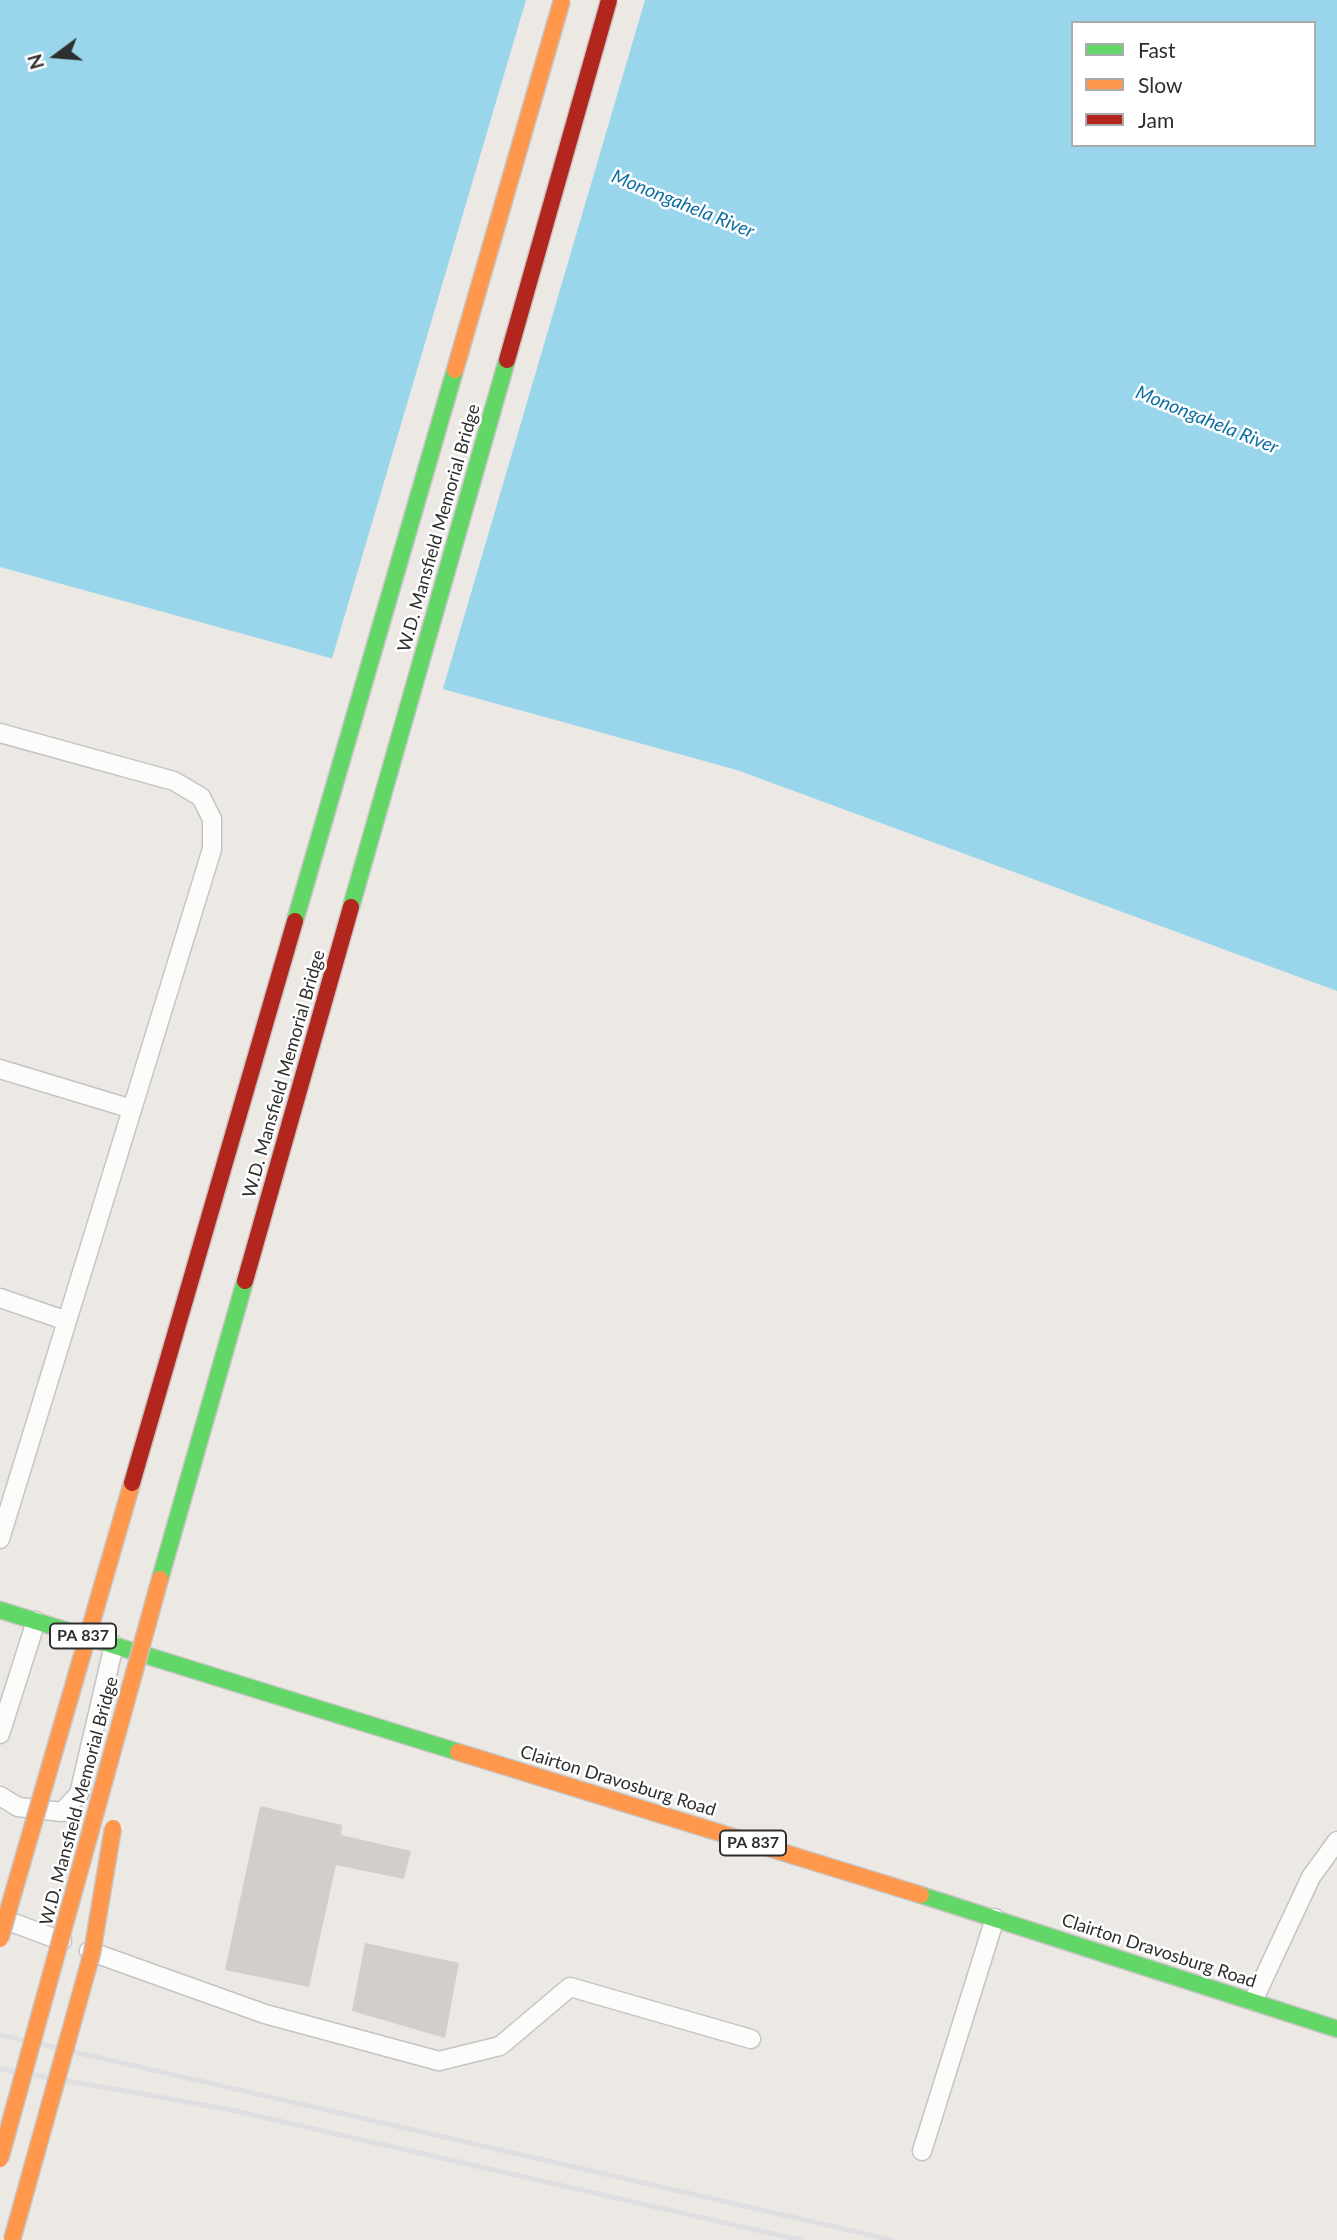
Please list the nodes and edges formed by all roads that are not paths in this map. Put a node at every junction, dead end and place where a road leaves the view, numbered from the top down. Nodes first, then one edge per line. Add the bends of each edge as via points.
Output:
1 (562, 0) edge
2 (609, 0) edge
3 (0, 733) edge
4 (0, 1069) edge
5 (132, 1109) junction
6 (0, 1298) edge
7 (67, 1321) junction
8 (0, 1539) edge
9 (0, 1610) edge
10 (36, 1621) junction
11 (148, 1621) junction
12 (114, 1645) junction
13 (0, 1734) edge
14 (121, 1780) dead end
15 (0, 1796) edge
16 (117, 1807) dead end
17 (1337, 1841) edge
18 (0, 1918) edge
19 (995, 1918) junction
20 (0, 1939) edge
21 (1252, 2001) junction
22 (1337, 2029) edge
23 (751, 2039) dead end
24 (922, 2151) dead end
25 (0, 2159) edge
26 (12, 2240) edge

1 - 20 main road, W.D. Mansfield Memorial Bridge, bridge
2 - 11 main road, W.D. Mansfield Memorial Bridge, bridge
3 - 5 lane via 174,781 201,797 212,819 212,849
4 - 5 lane
5 - 7 lane
6 - 7 lane
7 - 8 lane
9 - 10 main road, PA 837
10 - 12 main road, PA 837
10 - 13 lane
11 - 14 main road, bridge
11 - 25 main road, W.D. Mansfield Memorial Bridge, bridge
12 - 15 lane via 79,1794 62,1812 19,1807
12 - 19 main road, Clairton Dravosburg Road / PA 837
16 - 26 main road, bridge via 92,1953
17 - 21 lane via 1311,1877
18 - 23 lane via 265,2014 439,2061 500,2046 570,1987
19 - 21 main road, Clairton Dravosburg Road / PA 837
19 - 24 lane
21 - 22 main road, Clairton Dravosburg Road / PA 837

